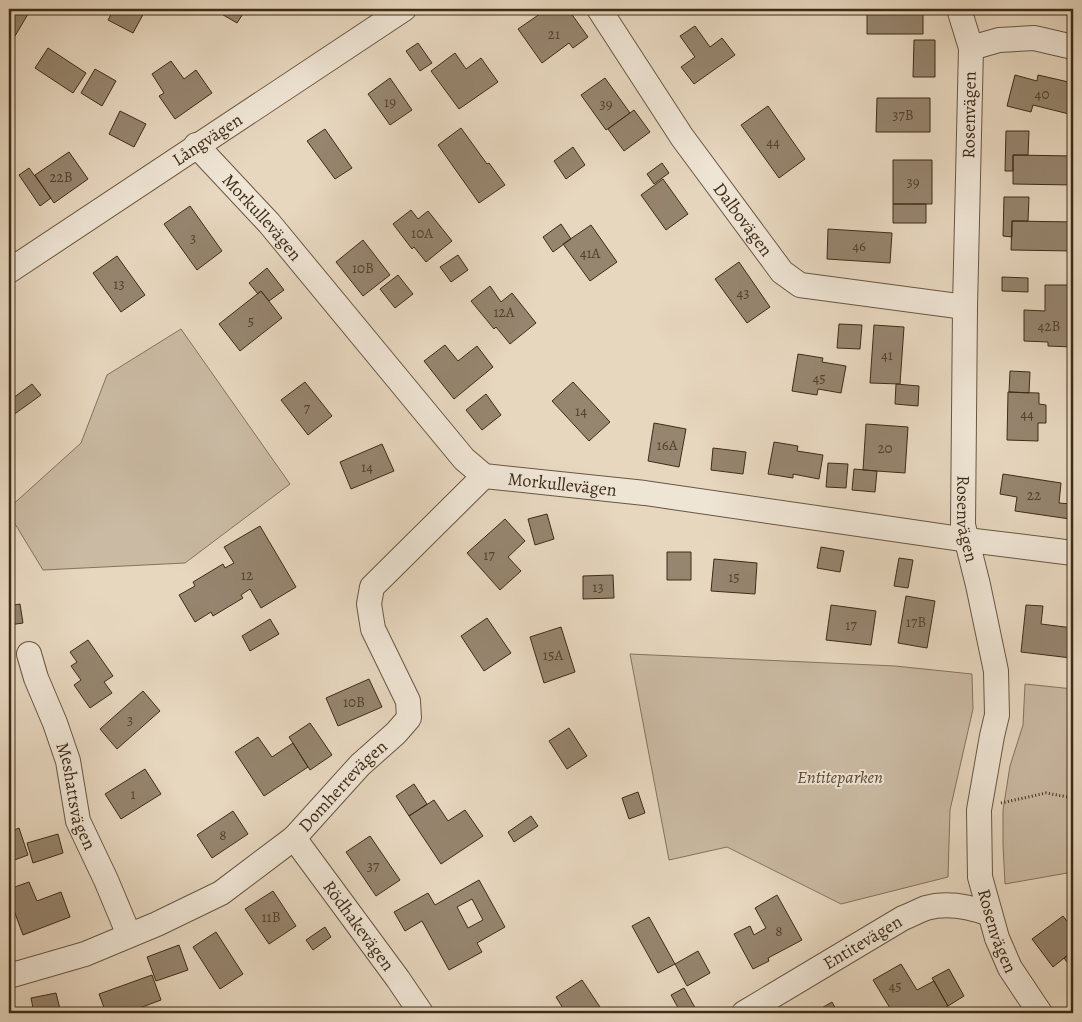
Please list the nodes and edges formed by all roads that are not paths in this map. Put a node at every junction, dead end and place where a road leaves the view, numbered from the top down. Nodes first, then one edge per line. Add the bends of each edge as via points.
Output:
1 (404, 9) edge
2 (599, 9) edge
3 (959, 9) edge
4 (1073, 46) edge
5 (971, 48) junction
6 (196, 145) junction
7 (9, 271) edge
8 (965, 307) junction
9 (484, 476) junction
10 (968, 540) junction
11 (1073, 553) edge
12 (29, 654) dead end
13 (294, 838) junction
14 (990, 914) junction
15 (129, 935) junction
16 (9, 976) edge
17 (421, 1013) edge
18 (744, 1013) edge
19 (1040, 1013) edge

1 - 6 street, Långvägen
2 - 8 street, Dalbovägen via 682,137 782,272 800,286
3 - 5 street, Rosenvägen
4 - 5 street via 1034,38 999,40
5 - 8 street, Rosenvägen
6 - 7 street, Långvägen
6 - 9 street, Morkullevägen via 269,223 464,459
8 - 10 street, Rosenvägen via 963,525
9 - 10 street, Morkullevägen via 645,493
9 - 13 street, Domherrevägen via 372,587 373,629 408,701 409,718 396,734 360,765
10 - 11 street, Morkullevägen
10 - 14 street, Rosenvägen via 996,670 998,715 979,810 980,877
12 - 15 street, Meshattsvägen via 68,761 78,822
13 - 15 street, Domherrevägen via 221,893
13 - 17 street, Rödhakevägen
14 - 18 street, Entitevägen via 950,906 928,908 903,918
14 - 19 street, Rosenvägen via 1010,968
15 - 16 street, Domherrevägen via 85,954

